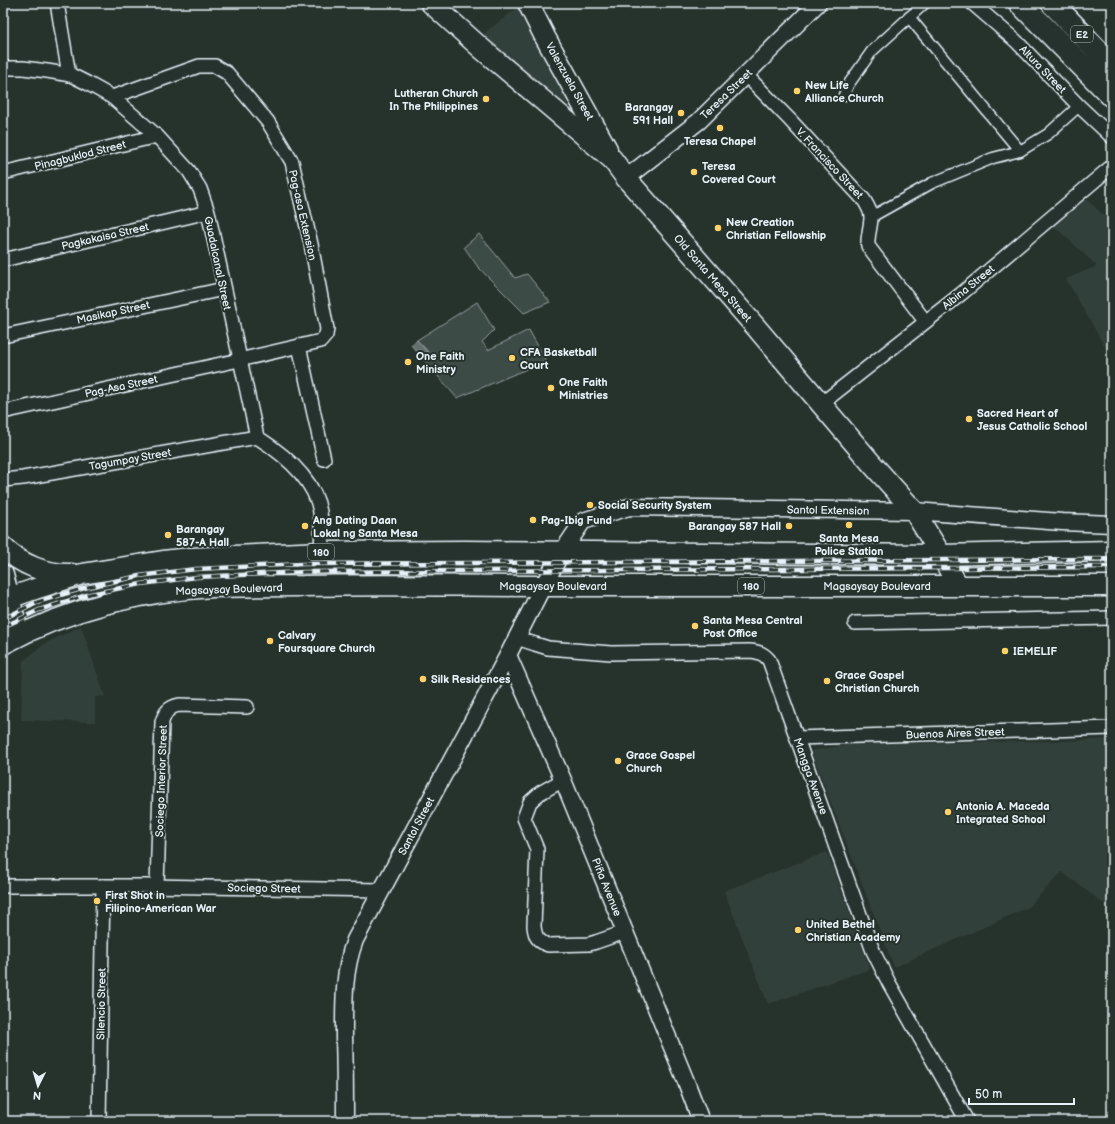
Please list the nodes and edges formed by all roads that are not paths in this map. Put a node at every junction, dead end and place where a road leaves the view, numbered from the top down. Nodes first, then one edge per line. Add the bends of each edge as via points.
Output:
1 (57, 3) edge
2 (431, 3) edge
3 (528, 3) edge
4 (818, 3) edge
5 (925, 3) edge
6 (972, 3) edge
7 (1020, 3) edge
8 (1052, 3) edge
9 (909, 17) junction
10 (1112, 66) edge
11 (3, 68) edge
12 (69, 75) junction
13 (746, 75) junction
14 (844, 95) dead end
15 (1112, 96) edge
16 (112, 97) junction
17 (582, 103) junction
18 (1079, 106) junction
19 (562, 117) junction
20 (157, 136) junction
21 (1112, 137) edge
22 (1020, 151) junction
23 (612, 159) junction
24 (1112, 166) edge
25 (3, 173) edge
26 (626, 178) junction
27 (208, 212) junction
28 (871, 217) junction
29 (3, 260) edge
30 (224, 289) junction
31 (925, 321) junction
32 (3, 336) edge
33 (299, 346) junction
34 (240, 360) junction
35 (821, 404) junction
36 (3, 412) edge
37 (257, 437) junction
38 (324, 460) dead end
39 (3, 480) edge
40 (914, 511) junction
41 (1112, 524) edge
42 (3, 547) edge
43 (1112, 551) edge
44 (322, 552) junction
45 (562, 552) junction
46 (941, 555) junction
47 (82, 574) junction
48 (3, 575) edge
49 (543, 586) junction
50 (958, 586) junction
51 (1112, 586) edge
52 (6, 600) edge
53 (1112, 618) edge
54 (855, 623) dead end
55 (517, 638) junction
56 (11, 639) edge
57 (508, 655) junction
58 (247, 707) dead end
59 (1112, 728) edge
60 (797, 738) junction
61 (563, 780) junction
62 (3, 886) edge
63 (103, 886) junction
64 (157, 886) junction
65 (381, 890) junction
66 (625, 932) junction
67 (961, 1119) edge
68 (99, 1121) edge
69 (345, 1121) edge
70 (701, 1121) edge

1 - 12 street
2 - 19 main road, Old Santa Mesa Street
3 - 17 main road, Valenzuela Street
4 - 13 street, Teresa Street
5 - 9 street
6 - 18 street, Altura Street via 1016,41
7 - 15 highway
8 - 10 highway, E2
9 - 14 street via 872,51
9 - 22 street
11 - 12 street, Guadalcanal Street via 24,68
12 - 16 street, Guadalcanal Street
13 - 26 street, Teresa Street via 699,121
13 - 28 street, V. Francisco Street via 864,200 870,209
16 - 20 street, Guadalcanal Street
16 - 33 street, Pag-asa Extension via 199,66 215,66 227,73 268,122 292,162 327,329 321,340
17 - 19 main road via 575,114
17 - 23 main road, Valenzuela Street
18 - 21 street, Altura Street
18 - 22 street via 1048,134
19 - 23 main road, Old Santa Mesa Street
20 - 25 street, Pinagbuklod Street
20 - 27 street, Guadalcanal Street via 189,171 200,189
22 - 28 street via 993,158 932,183
23 - 26 main road, Old Santa Mesa Street
24 - 31 street, Albina Street via 961,294
26 - 35 main road, Old Santa Mesa Street
27 - 29 street, Pagkakaisa Street
27 - 30 street, Guadalcanal Street
28 - 31 street via 868,246
30 - 32 street, Masikap Street
30 - 34 street, Guadalcanal Street
31 - 35 street, Albina Street
33 - 34 street, Pag-asa Extension
33 - 38 street
34 - 36 street, Pag-Asa Street
34 - 37 street, Guadalcanal Street
35 - 40 main road, Old Santa Mesa Street
37 - 39 street, Tagumpay Street
37 - 44 street via 288,460 316,496 320,510
40 - 41 street, Santol Extension
40 - 45 street, Santol Extension via 629,507 583,521
40 - 46 main road, Old Santa Mesa Street
42 - 47 main road via 32,567 48,572
43 - 46 main road, 180
44 - 45 main road, 180
44 - 47 main road, 180 via 191,558
45 - 46 main road, 180
45 - 49 street, Santol Street
46 - 50 main road, Old Santa Mesa Street
47 - 52 main road, 180
48 - 52 main road
49 - 50 main road, Magsaysay Boulevard / 180
49 - 55 street, Santol Street
49 - 56 main road, Magsaysay Boulevard / 180 via 344,585 214,587 173,591 108,603 70,614
50 - 51 main road, Magsaysay Boulevard / 180
52 - 56 main road
53 - 54 street
55 - 57 street, Santol Street
55 - 60 street, Mangga Avenue via 548,648 611,653 761,653 768,660
57 - 61 street, Piña Avenue
57 - 65 street, Santol Street
58 - 64 street, Sociego Interior Street via 179,705 172,706 164,715
59 - 60 street, Buenos Aires Street
60 - 67 street, Mangga Avenue via 873,951
61 - 66 street, Piña Avenue
61 - 66 street via 530,802 524,818 537,849 534,926 536,937 548,945 588,944
62 - 63 street, Sociego Street
63 - 64 street, Sociego Street
63 - 68 street, Silencio Street
64 - 65 street, Sociego Street
65 - 69 street, Santol Street via 354,940 346,968
66 - 70 street, Piña Avenue

